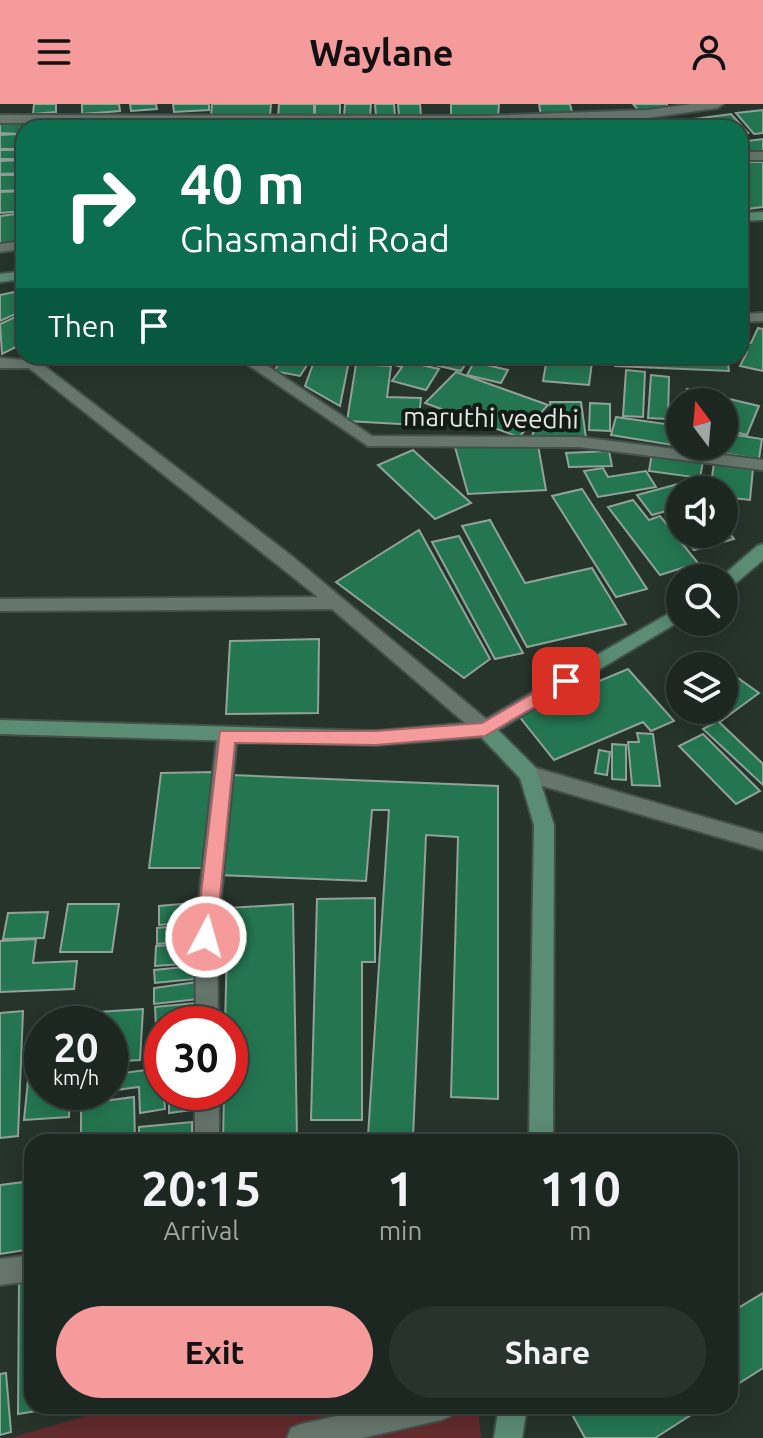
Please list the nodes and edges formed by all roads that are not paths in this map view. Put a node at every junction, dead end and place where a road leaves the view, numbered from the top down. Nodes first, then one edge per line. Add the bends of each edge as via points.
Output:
1 (717, 104) edge
2 (675, 107) edge
3 (648, 114) junction
4 (172, 116) edge
5 (0, 119) edge
6 (653, 120) edge
7 (33, 364) edge
8 (255, 364) edge
9 (763, 465) edge
10 (763, 550) edge
11 (738, 572) edge
12 (337, 603) junction
13 (0, 605) edge
14 (666, 621) edge
15 (0, 727) edge
16 (485, 729) junction
17 (227, 736) junction
18 (529, 774) junction
19 (763, 842) edge
20 (207, 1006) edge
21 (207, 1110) edge
22 (207, 1134) edge
23 (541, 1134) edge
24 (24, 1269) edge
25 (0, 1272) edge
26 (406, 1414) edge
27 (512, 1414) edge
28 (301, 1438) edge
29 (508, 1438) edge

1 - 2 street
2 - 3 street
3 - 4 street via 483,120
3 - 6 street
4 - 5 street
7 - 12 street
8 - 9 street, maruthi veedhi via 368,441 579,442
10 - 11 street
12 - 13 street
12 - 16 street
14 - 16 street
15 - 17 street
16 - 17 street via 376,738
16 - 18 street
17 - 20 street via 206,937
18 - 19 street
18 - 23 street via 544,825
21 - 22 street
24 - 25 street
26 - 28 street
27 - 29 street

